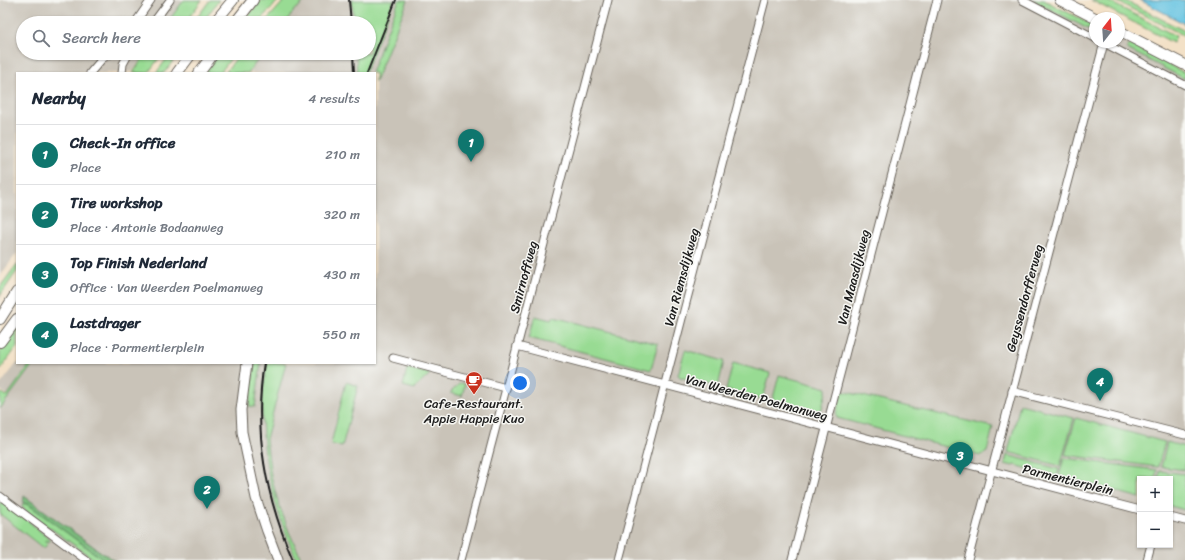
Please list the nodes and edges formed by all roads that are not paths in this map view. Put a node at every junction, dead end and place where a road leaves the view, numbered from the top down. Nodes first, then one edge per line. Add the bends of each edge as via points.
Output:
1 (151, 0) edge
2 (170, 0) edge
3 (233, 0) edge
4 (253, 0) edge
5 (608, 0) edge
6 (765, 0) edge
7 (937, 0) edge
8 (1022, 0) edge
9 (1060, 0) edge
10 (1089, 15) edge
11 (140, 16) edge
12 (157, 16) edge
13 (220, 16) edge
14 (240, 16) edge
15 (1125, 34) edge
16 (1089, 35) edge
17 (1101, 48) edge
18 (1114, 48) edge
19 (101, 60) edge
20 (125, 60) edge
21 (186, 60) edge
22 (209, 60) edge
23 (1185, 65) edge
24 (91, 72) edge
25 (122, 72) edge
26 (177, 72) edge
27 (200, 72) edge
28 (1185, 85) edge
29 (16, 294) edge
30 (0, 319) edge
31 (14, 323) edge
32 (0, 342) edge
33 (518, 346) junction
34 (393, 358) dead end
35 (247, 364) edge
36 (664, 385) junction
37 (506, 388) junction
38 (1012, 391) junction
39 (827, 428) junction
40 (1185, 435) edge
41 (991, 471) junction
42 (0, 496) edge
43 (1137, 509) edge
44 (1173, 518) edge
45 (1185, 521) edge
46 (1150, 548) edge
47 (86, 560) edge
48 (278, 560) edge
49 (462, 560) edge
50 (619, 560) edge
51 (792, 560) edge
52 (968, 560) edge
53 (1147, 560) edge

1 - 11 street
2 - 12 street
3 - 13 main road
4 - 14 main road
5 - 33 street, Smirnoffweg
6 - 36 street, Van Riemsdijkweg
7 - 39 street, Van Maasdijkweg
8 - 16 street
9 - 10 main road
15 - 23 main road
17 - 38 street, Geyssendorfferweg
18 - 28 street
19 - 24 street
20 - 25 street
21 - 26 main road
22 - 27 main road
29 - 30 main road
31 - 32 main road
33 - 36 street, Van Weerden Poelmanweg
33 - 37 street, Smirnoffweg
34 - 37 street
35 - 48 street via 241,410 242,432 258,505
36 - 39 street, Van Weerden Poelmanweg
36 - 50 street, Van Riemsdijkweg
37 - 49 street, Smirnoffweg
38 - 40 street
38 - 41 street, Geyssendorfferweg
39 - 41 street, Van Weerden Poelmanweg
39 - 51 street, Van Maasdijkweg
41 - 43 street, Parmentierplein
41 - 52 street, Geyssendorfferweg
42 - 47 street
44 - 45 street
46 - 53 street

